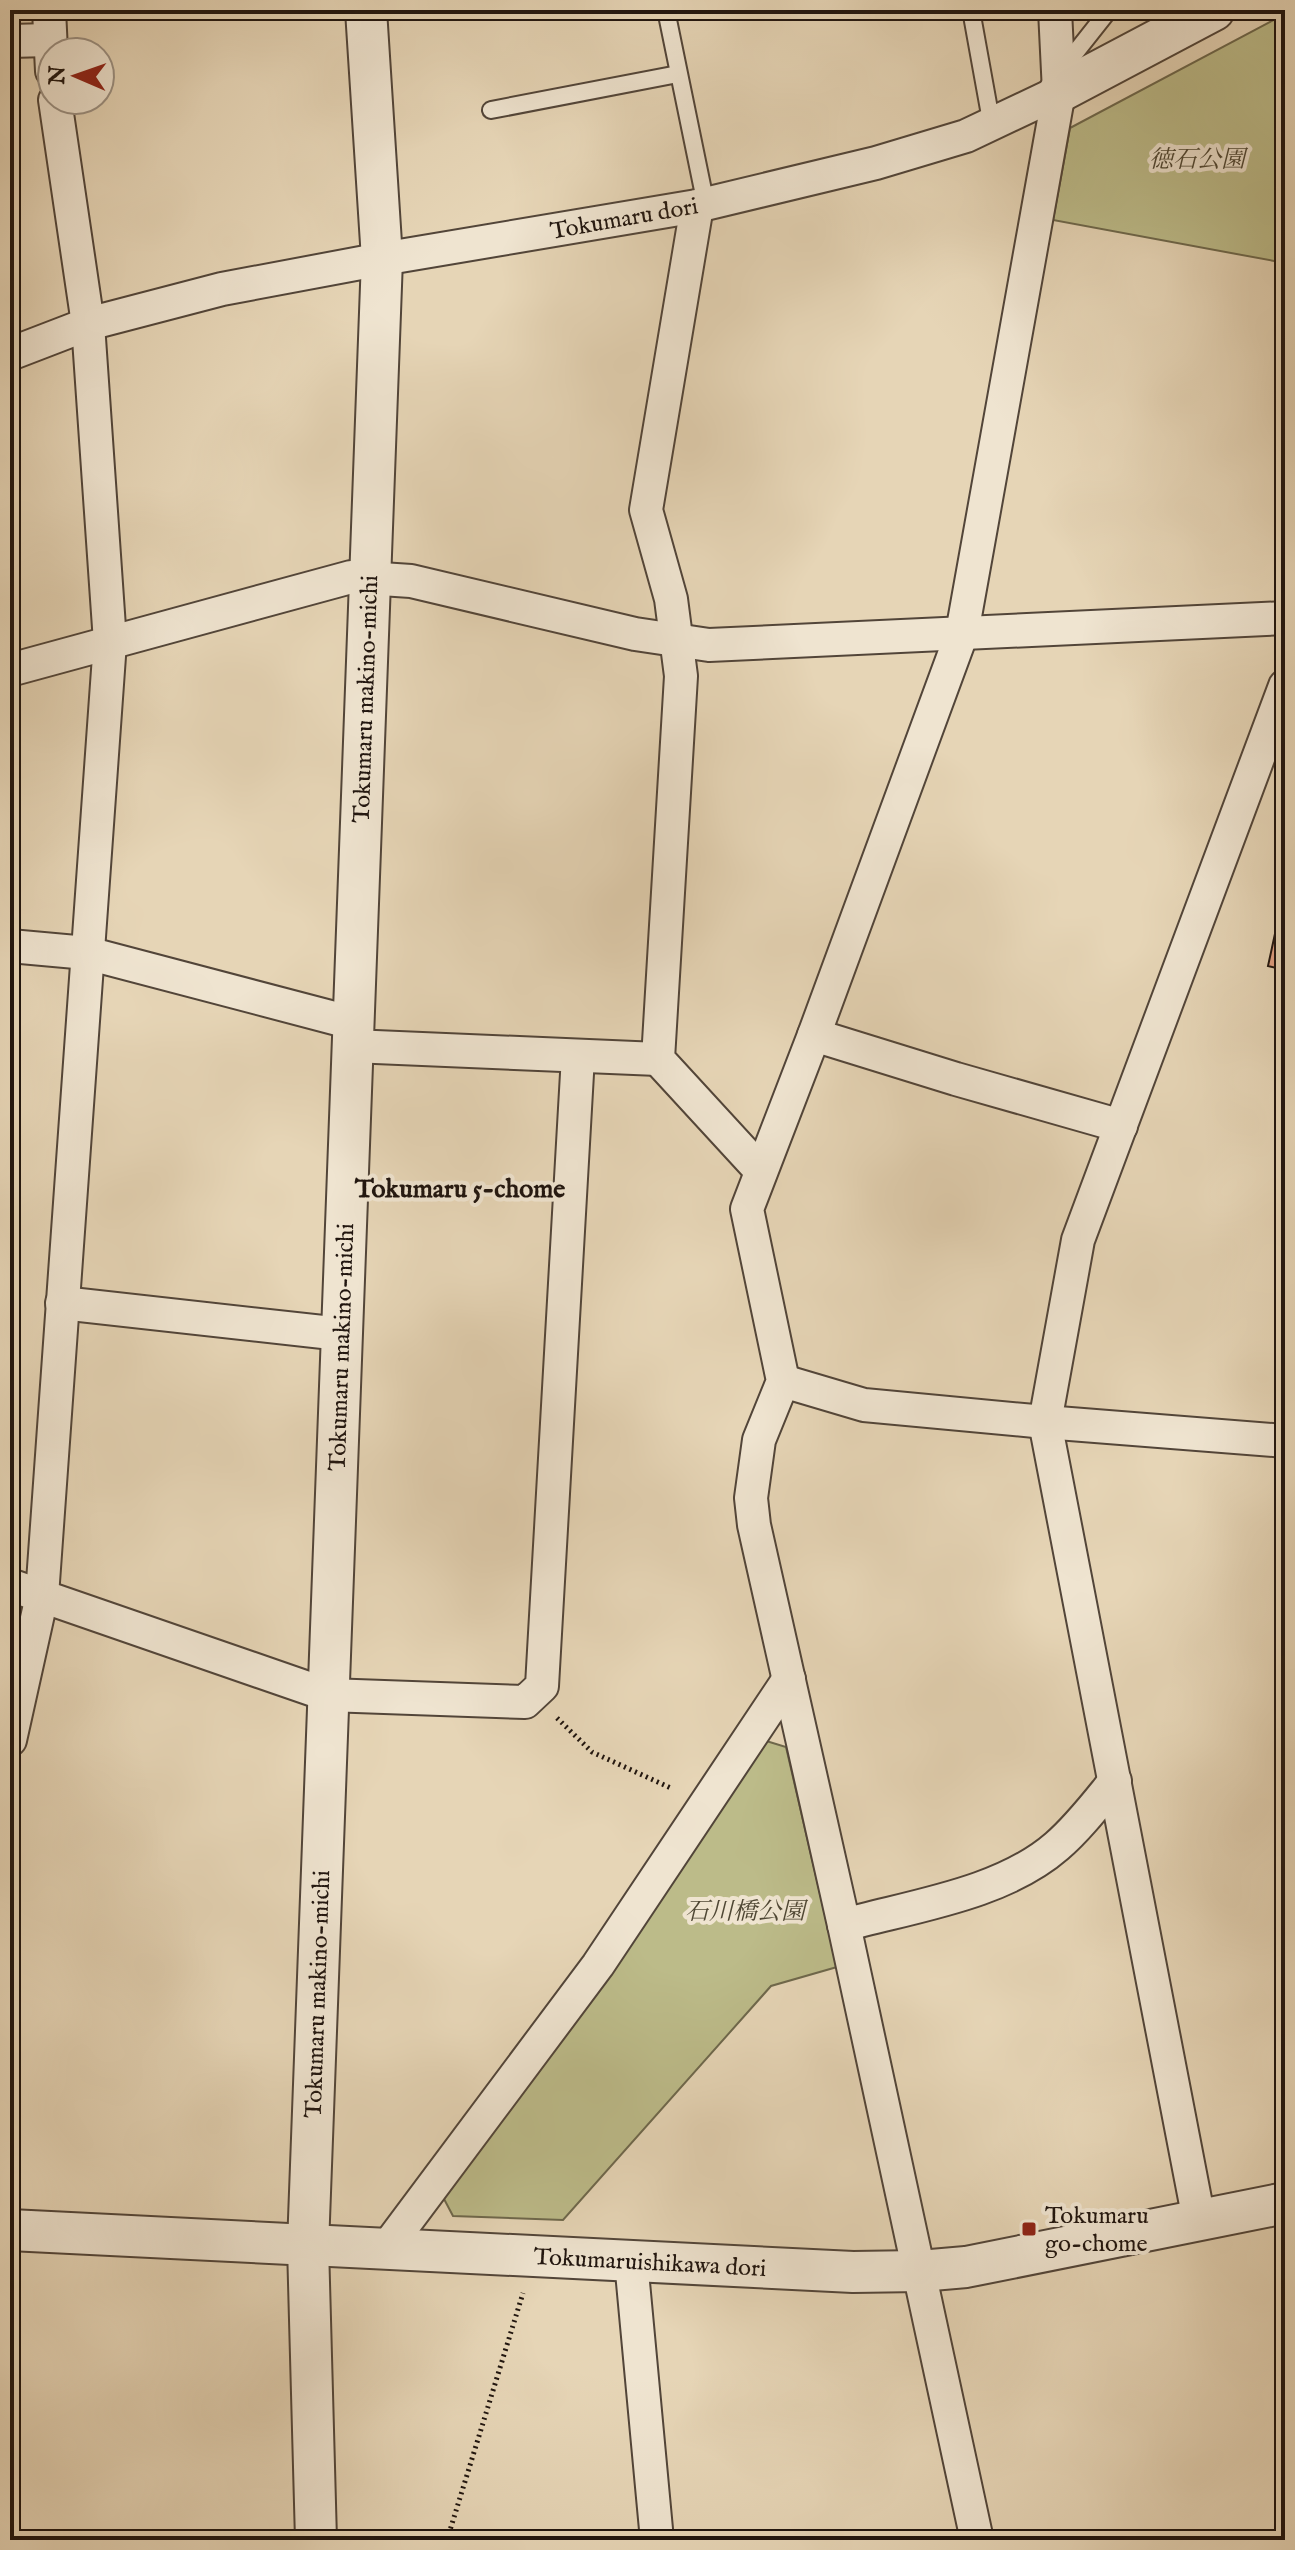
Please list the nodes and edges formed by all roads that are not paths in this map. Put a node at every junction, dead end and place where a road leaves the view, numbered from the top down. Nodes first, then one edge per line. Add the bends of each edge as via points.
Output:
1 (366, 10) edge
2 (666, 10) edge
3 (971, 10) edge
4 (1055, 10) edge
5 (1109, 10) edge
6 (1214, 10) edge
7 (36, 40) edge
8 (10, 41) edge
9 (678, 74) junction
10 (1058, 84) junction
11 (491, 110) dead end
12 (57, 116) edge
13 (992, 126) junction
14 (702, 206) junction
15 (382, 259) junction
16 (88, 324) junction
17 (10, 354) edge
18 (370, 578) junction
19 (1285, 618) edge
20 (962, 633) junction
21 (676, 640) junction
22 (110, 642) junction
23 (10, 670) edge
24 (1285, 686) edge
25 (10, 946) edge
26 (87, 953) junction
27 (352, 1034) junction
28 (814, 1035) junction
29 (578, 1056) junction
30 (658, 1059) junction
31 (1121, 1126) junction
32 (761, 1171) junction
33 (62, 1303) junction
34 (341, 1334) junction
35 (783, 1381) junction
36 (1045, 1422) junction
37 (1285, 1441) edge
38 (10, 1585) edge
39 (42, 1596) junction
40 (789, 1679) junction
41 (328, 1695) junction
42 (10, 1740) edge
43 (1115, 1781) junction
44 (844, 1925) junction
45 (1285, 2203) edge
46 (1199, 2220) junction
47 (10, 2230) edge
48 (308, 2246) junction
49 (385, 2250) junction
50 (631, 2261) junction
51 (920, 2271) junction
52 (316, 2540) edge
53 (657, 2540) edge
54 (977, 2540) edge

1 - 15 street, Tokumaru makino-michi
2 - 9 lane
3 - 13 lane
4 - 10 street
5 - 10 lane
6 - 10 street, Tokumaru dori
7 - 8 street
9 - 11 lane
9 - 14 lane
10 - 13 street, Tokumaru dori
10 - 20 street
12 - 16 street
13 - 14 street, Tokumaru dori via 876,163
14 - 15 street, Tokumaru dori
14 - 21 street via 646,510 671,599
15 - 16 street, Tokumaru dori via 222,289
15 - 18 street, Tokumaru makino-michi
16 - 17 street, Tokumaru dori
16 - 22 street
18 - 21 street via 411,581
18 - 22 street via 351,577
18 - 27 street, Tokumaru makino-michi
19 - 20 street
20 - 21 street via 709,645
20 - 28 street
21 - 30 street via 681,676
22 - 23 street
22 - 26 street
24 - 31 street
25 - 26 street
26 - 27 street
26 - 33 street
27 - 29 street
27 - 34 street, Tokumaru makino-michi
28 - 31 street
28 - 32 street
29 - 30 street
29 - 41 street via 542,1686 525,1702
30 - 32 street
31 - 36 street via 1078,1240
32 - 35 street via 747,1209
33 - 34 street
33 - 39 street
34 - 41 street, Tokumaru makino-michi
35 - 36 street via 864,1405
35 - 40 street via 759,1440 751,1498
36 - 37 street
36 - 43 street
38 - 39 street
39 - 41 street
39 - 42 street
40 - 44 street
40 - 49 street via 598,1965
41 - 48 street, Tokumaru makino-michi
43 - 44 street via 1057,1846 1020,1872
43 - 46 street
44 - 51 street
45 - 46 street, Tokumaruishikawa dori
46 - 51 street, Tokumaruishikawa dori via 966,2267
47 - 48 street, Tokumaruishikawa dori
48 - 49 street, Tokumaruishikawa dori
48 - 52 street, Tokumaru makino-michi
49 - 50 street, Tokumaruishikawa dori
50 - 51 street, Tokumaruishikawa dori
50 - 53 street
51 - 54 street

